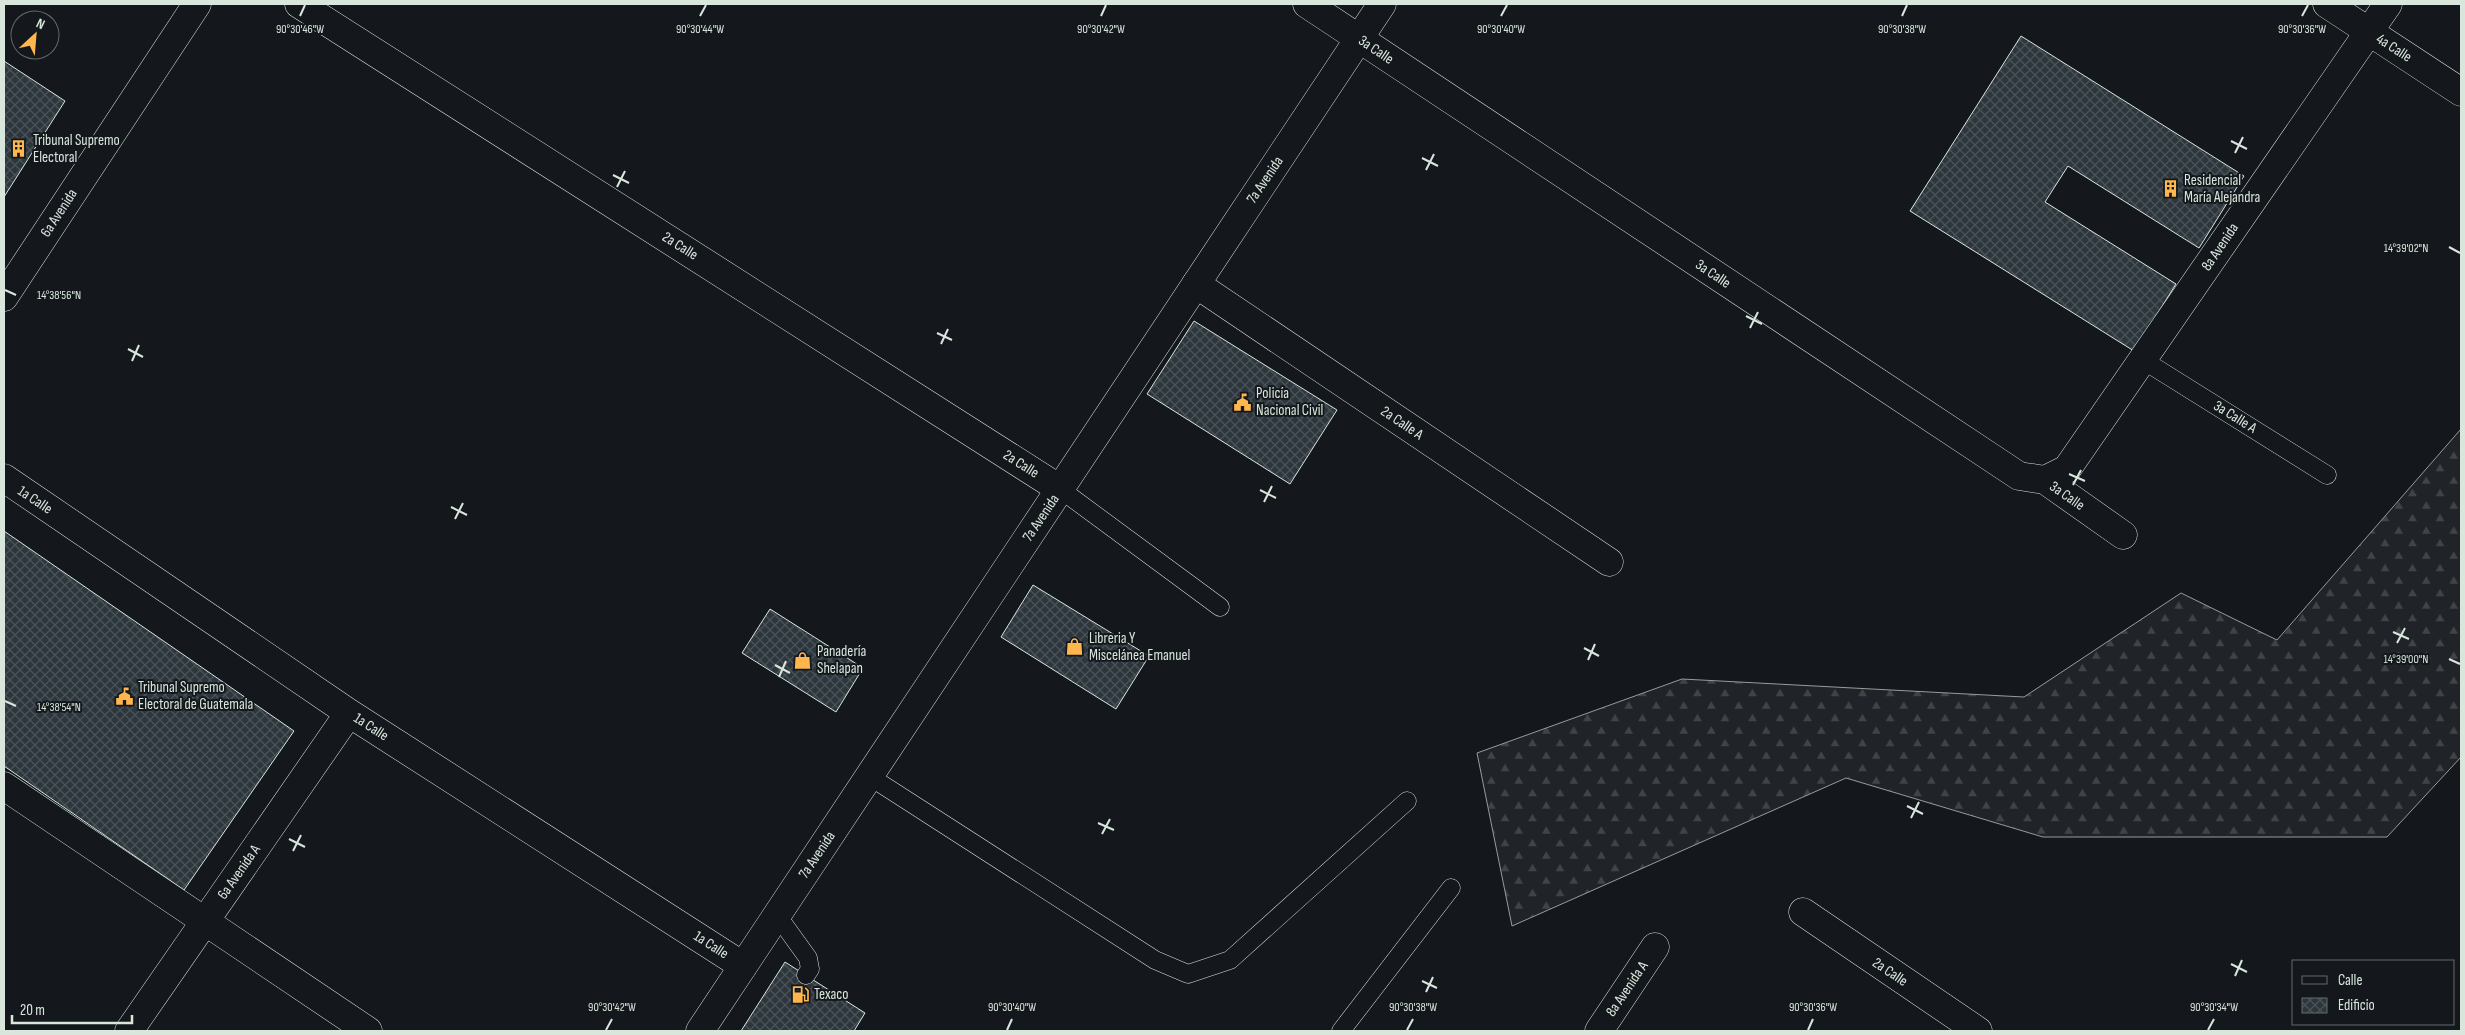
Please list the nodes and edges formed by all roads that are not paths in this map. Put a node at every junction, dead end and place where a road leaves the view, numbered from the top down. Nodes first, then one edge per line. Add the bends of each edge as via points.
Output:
1 (197, 4) edge
2 (299, 4) edge
3 (1307, 4) edge
4 (1382, 4) edge
5 (2327, 4) edge
6 (2388, 4) edge
7 (2368, 31) junction
8 (1359, 39) junction
9 (2461, 92) edge
10 (1196, 284) junction
11 (4, 297) edge
12 (2142, 360) junction
13 (2326, 475) dead end
14 (4, 478) edge
15 (2045, 480) junction
16 (1060, 489) junction
17 (2123, 535) dead end
18 (1609, 562) dead end
19 (1220, 607) dead end
20 (349, 713) junction
21 (869, 776) junction
22 (4, 786) edge
23 (1407, 801) dead end
24 (1451, 888) dead end
25 (1802, 912) dead end
26 (777, 915) junction
27 (204, 923) junction
28 (1655, 947) dead end
29 (743, 966) junction
30 (806, 976) dead end
31 (129, 1031) edge
32 (368, 1031) edge
33 (700, 1031) edge
34 (1341, 1031) edge
35 (1599, 1031) edge
36 (1978, 1031) edge

1 - 11 street, 6a Avenida
2 - 16 street, 2a Calle
3 - 8 street, 3a Calle
4 - 8 street, 7a Avenida
5 - 7 street, 4a Calle
6 - 7 street, 8a Avenida
7 - 9 street, 4a Calle
7 - 12 street, 8a Avenida
8 - 10 street, 7a Avenida
8 - 15 street, 3a Calle via 2019,476
10 - 16 street, 7a Avenida
10 - 18 street, 2a Calle A
12 - 13 lane, 3a Calle A
12 - 15 street, 8a Avenida via 2067,469
14 - 20 street, 1a Calle
15 - 17 street, 3a Calle
16 - 19 lane
16 - 21 street, 7a Avenida
20 - 27 street, 6a Avenida A
20 - 29 street, 1a Calle
21 - 23 lane via 1155,960 1188,974 1230,960
21 - 26 street, 7a Avenida
22 - 27 street
24 - 34 lane
25 - 36 street, 2a Calle
26 - 29 street, 7a Avenida
26 - 30 lane via 808,958 810,969
27 - 31 street, 6a Avenida A
27 - 32 street
28 - 35 street, 8a Avenida A
29 - 33 street, 7a Avenida

